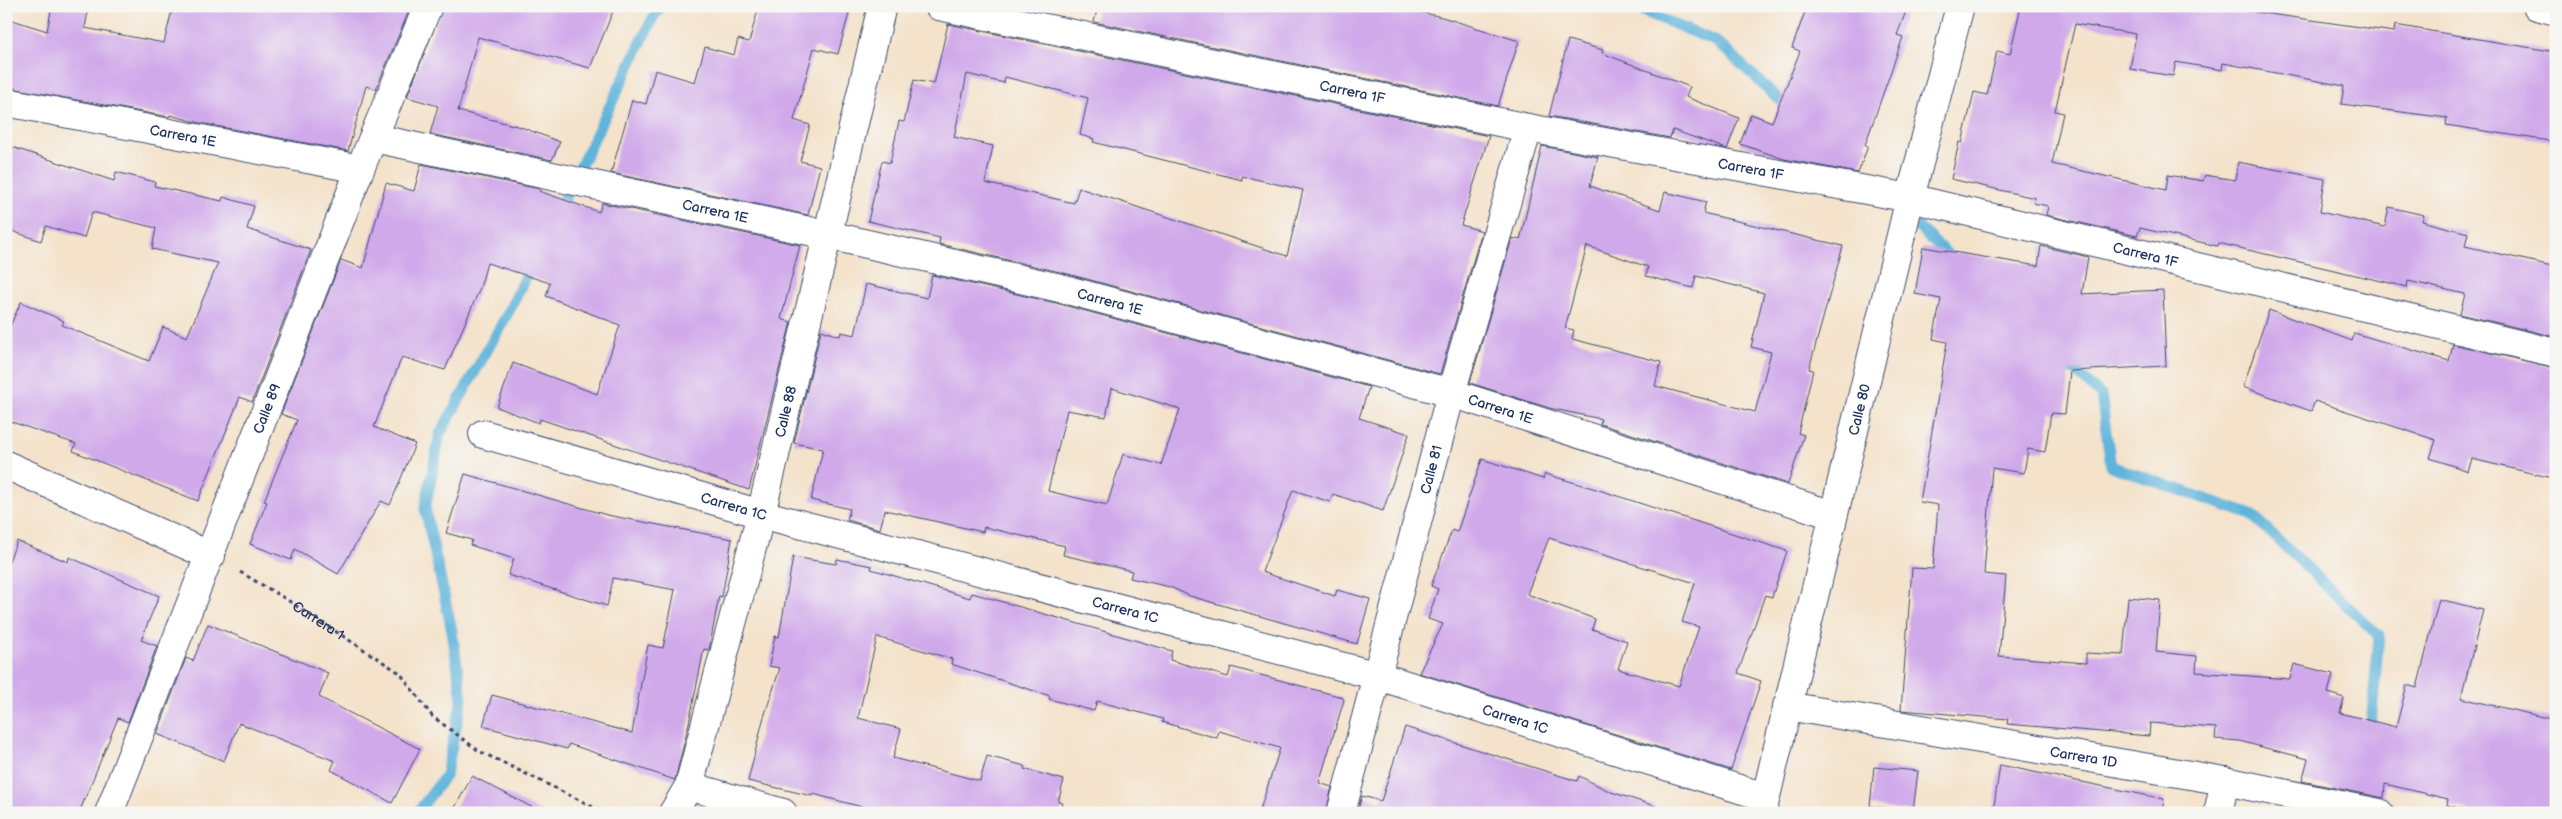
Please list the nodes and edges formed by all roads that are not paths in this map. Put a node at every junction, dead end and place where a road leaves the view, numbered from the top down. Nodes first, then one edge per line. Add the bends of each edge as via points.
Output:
1 (428, 6) edge
2 (882, 6) edge
3 (939, 6) edge
4 (1960, 6) edge
5 (2537, 6) edge
6 (2556, 11) edge
7 (6, 102) edge
8 (1528, 128) junction
9 (374, 138) junction
10 (360, 169) junction
11 (1910, 198) junction
12 (828, 235) junction
13 (2556, 353) edge
14 (1451, 393) junction
15 (483, 434) dead end
16 (6, 465) edge
17 (761, 514) junction
18 (1833, 515) junction
19 (211, 556) junction
20 (1378, 676) junction
21 (1787, 706) junction
22 (2225, 781) junction
23 (689, 786) junction
24 (1764, 805) edge
25 (109, 813) edge
26 (674, 813) edge
27 (782, 813) edge
28 (1341, 813) edge
29 (2218, 813) edge
30 (2379, 813) edge

1 - 9 street, Calle 89
2 - 12 street, Calle 88
3 - 8 street, Carrera 1F
4 - 11 street, Calle 80
5 - 6 street
7 - 10 street, Carrera 1E
8 - 11 street, Carrera 1F
8 - 14 street, Calle 81
9 - 10 street, Calle 89
9 - 12 street, Carrera 1E
10 - 19 street, Calle 89
11 - 13 street, Carrera 1F
11 - 18 street, Calle 80
12 - 14 street, Carrera 1E via 1060,288
12 - 17 street, Calle 88
14 - 18 street, Carrera 1E
14 - 20 street, Calle 81
15 - 17 street, Carrera 1C
16 - 19 street
17 - 20 street, Carrera 1C
17 - 23 street, Calle 88
18 - 21 street, Calle 80
19 - 25 street, Calle 89
20 - 24 street, Carrera 1C
20 - 28 street, Calle 81
21 - 22 street, Carrera 1D
21 - 24 street, Calle 80
22 - 29 street
22 - 30 street, Carrera 1D
23 - 26 street, Calle 88
23 - 27 street

